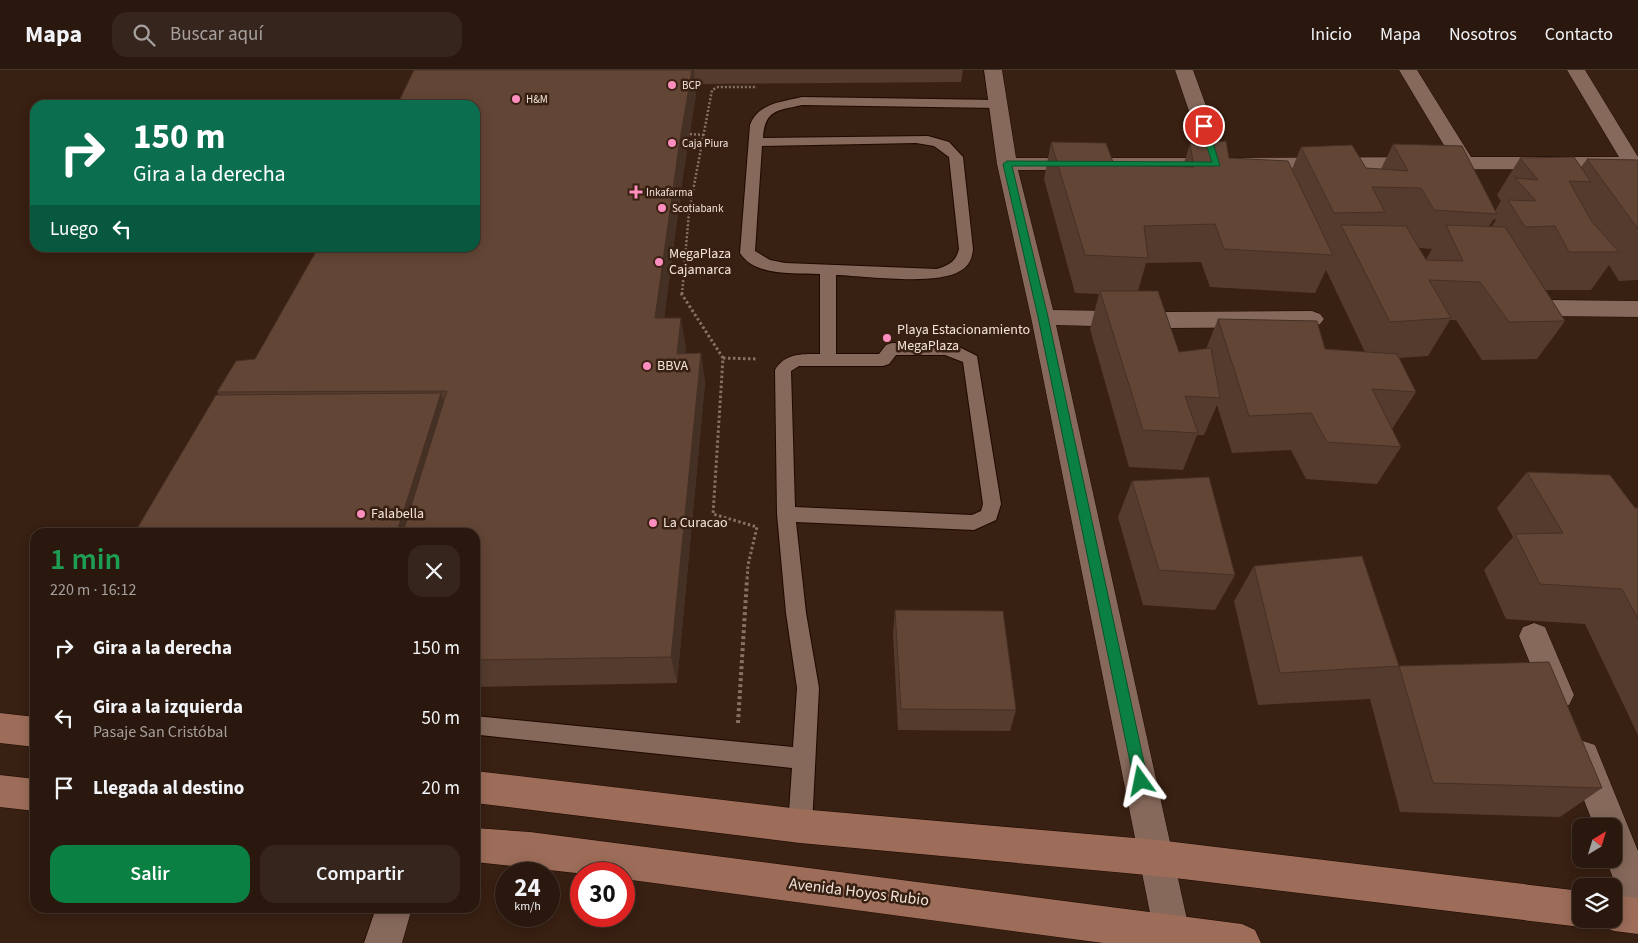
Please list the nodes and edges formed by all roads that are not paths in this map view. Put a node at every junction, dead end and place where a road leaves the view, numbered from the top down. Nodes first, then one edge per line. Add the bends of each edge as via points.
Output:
1 (993, 70) edge
2 (1184, 70) edge
3 (1408, 70) edge
4 (1576, 70) edge
5 (998, 104) junction
6 (756, 142) junction
7 (1635, 163) edge
8 (1007, 164) junction
9 (1217, 164) junction
10 (1465, 164) junction
11 (828, 270) junction
12 (1547, 308) edge
13 (1638, 309) edge
14 (1043, 317) junction
15 (1312, 319) edge
16 (828, 358) junction
17 (786, 514) junction
18 (1534, 636) dead end
19 (480, 725) edge
20 (0, 728) edge
21 (30, 731) edge
22 (804, 759) junction
23 (480, 788) edge
24 (0, 791) edge
25 (30, 794) edge
26 (1608, 818) edge
27 (800, 826) junction
28 (480, 846) edge
29 (1622, 855) edge
30 (1158, 858) junction
31 (1638, 898) edge
32 (1572, 908) edge
33 (392, 913) edge
34 (1622, 914) edge
35 (1638, 916) edge
36 (1172, 933) junction
37 (383, 943) edge
38 (1242, 943) edge

1 - 5 street
2 - 9 street
3 - 10 street
4 - 7 street
5 - 6 lane via 786,103 760,116
5 - 8 street
6 - 11 lane via 747,253 757,262 774,267
6 - 11 lane via 916,139 938,142 951,148 956,157 966,249 964,260 955,268 938,274
7 - 10 street
8 - 9 street
8 - 14 street
9 - 10 street
11 - 16 lane
12 - 13 street
14 - 15 street
14 - 30 street
16 - 17 lane via 797,360 783,370
16 - 17 lane via 883,360 892,349 965,354 971,360 992,504 989,516 974,524
17 - 22 lane via 808,688
18 - 26 street
19 - 22 lane
20 - 21 street
22 - 27 lane
23 - 27 street
24 - 25 street
27 - 30 street
28 - 36 street, Avenida Hoyos Rubio via 530,849
29 - 31 street
30 - 32 street
30 - 36 street
33 - 37 street
34 - 35 street
36 - 38 street, Avenida Hoyos Rubio

